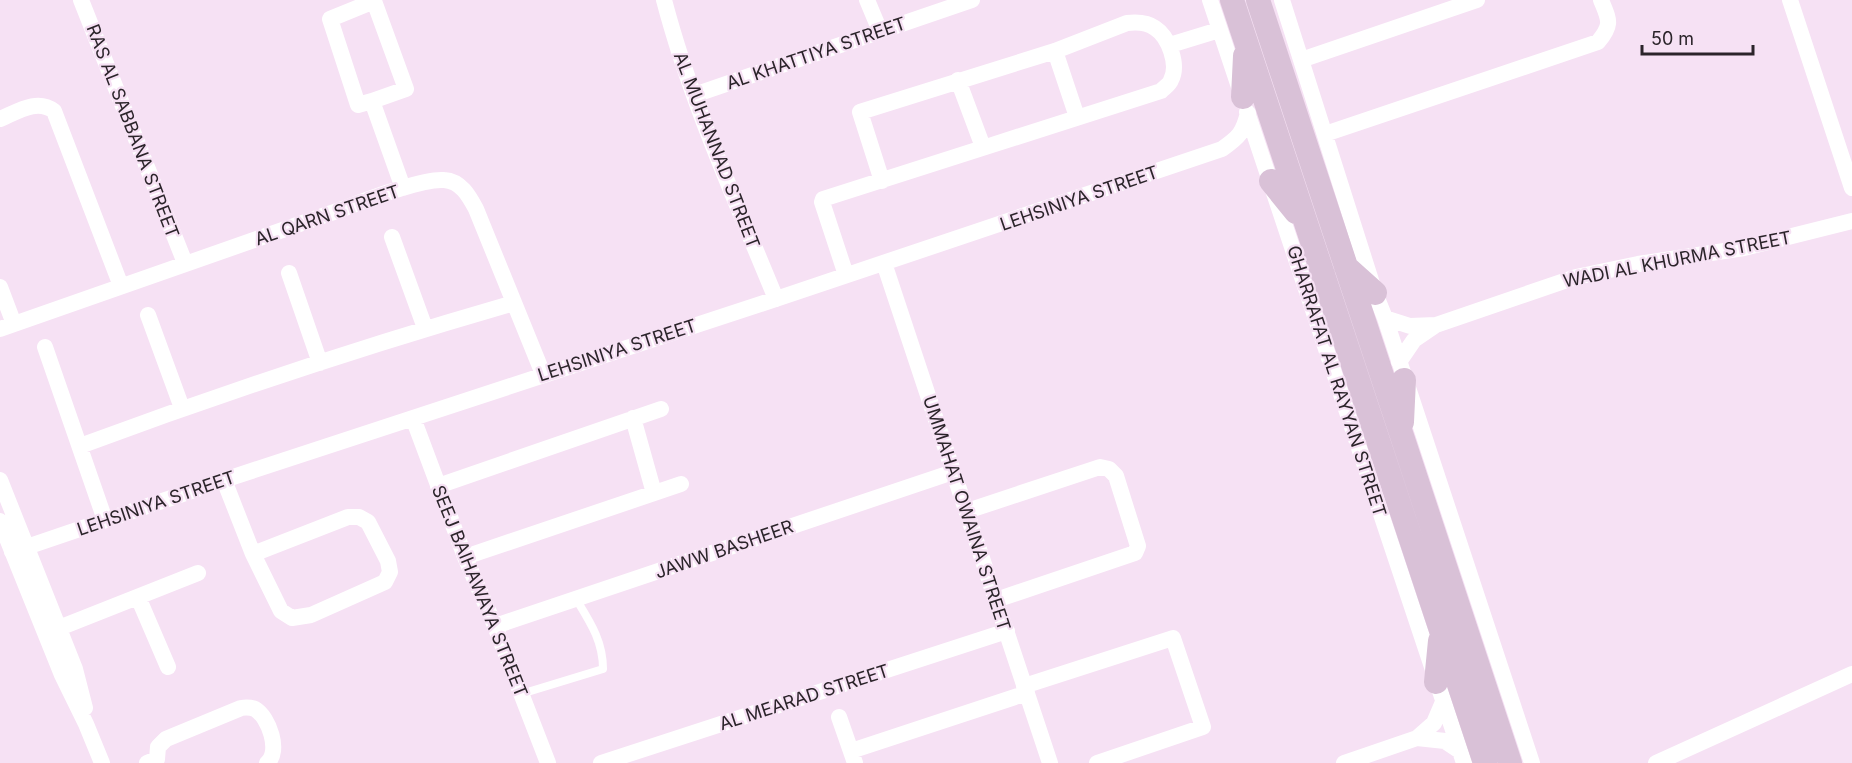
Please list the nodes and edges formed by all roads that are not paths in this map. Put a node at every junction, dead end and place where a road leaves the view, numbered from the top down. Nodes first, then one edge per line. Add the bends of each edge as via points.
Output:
1 (81, 0) edge
2 (664, 0) edge
3 (867, 0) edge
4 (972, 0) edge
5 (1210, 0) edge
6 (1232, 0) edge
7 (1258, 0) edge
8 (1282, 0) edge
9 (1477, 0) edge
10 (1601, 0) edge
11 (1790, 0) edge
12 (1220, 30) junction
13 (880, 31) junction
14 (1246, 42) junction
15 (1170, 45) junction
16 (1054, 51) junction
17 (1301, 60) junction
18 (958, 80) junction
19 (694, 95) junction
20 (372, 101) junction
21 (1245, 105) junction
22 (1077, 117) junction
23 (0, 119) edge
24 (1325, 134) junction
25 (983, 147) junction
26 (1222, 149) junction
27 (1268, 172) junction
28 (882, 181) junction
29 (403, 188) junction
30 (1852, 188) edge
31 (1852, 221) edge
32 (1306, 223) junction
33 (392, 237) dead end
34 (185, 263) junction
35 (885, 263) junction
36 (1344, 266) junction
37 (289, 273) dead end
38 (846, 275) junction
39 (121, 286) junction
40 (0, 287) edge
41 (1375, 293) junction
42 (776, 299) junction
43 (514, 303) junction
44 (148, 315) dead end
45 (1385, 318) junction
46 (1436, 325) junction
47 (7, 327) edge
48 (425, 328) junction
49 (45, 346) dead end
50 (320, 363) junction
51 (1402, 371) junction
52 (543, 374) junction
53 (182, 408) junction
54 (661, 409) dead end
55 (413, 418) junction
56 (633, 418) junction
57 (1402, 436) junction
58 (80, 446) junction
59 (953, 472) junction
60 (0, 480) edge
61 (224, 480) junction
62 (681, 484) dead end
63 (438, 486) junction
64 (654, 494) junction
65 (967, 512) junction
66 (105, 520) junction
67 (0, 521) edge
68 (19, 549) junction
69 (253, 554) junction
70 (465, 557) junction
71 (198, 573) dead end
72 (138, 597) junction
73 (576, 599) junction
74 (996, 600) junction
75 (495, 626) junction
76 (58, 628) junction
77 (1440, 630) junction
78 (1006, 632) junction
79 (168, 667) dead end
80 (1852, 674) edge
81 (1026, 689) junction
82 (1439, 692) junction
83 (521, 694) junction
84 (839, 717) dead end
85 (86, 724) junction
86 (1500, 731) junction
87 (1417, 738) junction
88 (853, 757) edge
89 (1462, 757) edge
90 (154, 762) edge
91 (102, 763) edge
92 (267, 763) edge
93 (548, 763) edge
94 (601, 763) edge
95 (1050, 763) edge
96 (1097, 763) edge
97 (1344, 763) edge
98 (1485, 763) edge
99 (1510, 763) edge
100 (1527, 763) edge
101 (1532, 763) edge
102 (1656, 763) edge

1 - 34 street, RAS AL SABBANA STREET
2 - 19 street, AL MUHANNAD STREET
3 - 13 street
4 - 13 street, AL KHATTIYA STREET
5 - 12 street, GHARRAFAT AL RAYYAN STREET
6 - 14 main road, GHARRAFAT AL RAYYAN STREET
7 - 36 main road
8 - 17 street
9 - 17 street
10 - 24 street via 1608,30 1598,42
11 - 30 street
12 - 15 street
12 - 21 street, GHARRAFAT AL RAYYAN STREET
13 - 19 street, AL KHATTIYA STREET
14 - 21 main road
14 - 32 main road, GHARRAFAT AL RAYYAN STREET
15 - 16 street via 1156,28 1138,22
15 - 22 street via 1172,81 1161,91
16 - 18 street
16 - 22 street
17 - 24 street
18 - 25 street
18 - 28 street via 860,112
19 - 42 street, AL MUHANNAD STREET
20 - 20 street via 406,89 374,1 330,19 358,105
20 - 29 street
21 - 26 street, LEHSINIYA STREET via 1244,129
21 - 27 street, GHARRAFAT AL RAYYAN STREET
22 - 25 street
23 - 39 street via 40,104 54,111
24 - 41 street
25 - 28 street
26 - 27 street, LEHSINIYA STREET via 1247,151
26 - 35 street, LEHSINIYA STREET
27 - 32 main road
27 - 82 street, GHARRAFAT AL RAYYAN STREET
28 - 38 street via 822,200
29 - 34 street, AL QARN STREET
29 - 43 street, AL QARN STREET via 443,180 462,188 476,209
31 - 46 street, WADI AL KHURMA STREET via 1744,248 1576,277
32 - 77 main road, GHARRAFAT AL RAYYAN STREET
33 - 48 street
34 - 39 street, AL QARN STREET
35 - 38 street, LEHSINIYA STREET
35 - 59 street, UMMAHAT OWAINA STREET
36 - 41 main road
36 - 57 main road
37 - 50 street
38 - 42 street, LEHSINIYA STREET
39 - 47 street, AL QARN STREET
40 - 47 street
41 - 45 street
42 - 52 street, LEHSINIYA STREET
43 - 48 street
43 - 52 street, AL QARN STREET
44 - 53 street
45 - 46 street, WADI AL KHURMA STREET via 1410,326
45 - 51 street
46 - 51 street, WADI AL KHURMA STREET via 1414,340
48 - 50 street
49 - 58 street
50 - 53 street
51 - 57 main road
51 - 101 street
52 - 55 street, LEHSINIYA STREET
53 - 58 street
54 - 56 street
55 - 61 street, LEHSINIYA STREET
55 - 63 street, SEEJ BAIHAWAYA STREET
56 - 63 street
56 - 64 street
57 - 86 main road
58 - 66 street
59 - 65 street, UMMAHAT OWAINA STREET
59 - 73 street, JAWW BASHEER
60 - 68 street
61 - 66 street, LEHSINIYA STREET
61 - 69 street
62 - 64 street
63 - 70 street, SEEJ BAIHAWAYA STREET
64 - 70 street
65 - 74 street, UMMAHAT OWAINA STREET
65 - 74 street via 1100,467 1116,476 1138,546 1135,554
66 - 68 street, LEHSINIYA STREET
67 - 68 street
68 - 76 street
68 - 85 street via 62,675
69 - 69 street via 281,611 292,618 310,615 386,582 390,572 368,522 359,517 348,517
70 - 75 street, SEEJ BAIHAWAYA STREET
71 - 72 street
72 - 76 street
72 - 79 street
73 - 75 street, JAWW BASHEER
73 - 83 lane via 596,630 603,669
74 - 78 street, UMMAHAT OWAINA STREET
75 - 83 street, SEEJ BAIHAWAYA STREET
76 - 85 street via 81,687
77 - 82 main road
77 - 98 main road, GHARRAFAT AL RAYYAN STREET
78 - 81 street, UMMAHAT OWAINA STREET
78 - 94 street, AL MEARAD STREET
80 - 102 street
81 - 88 street
81 - 95 street, UMMAHAT OWAINA STREET
81 - 96 street via 1173,638 1203,727
82 - 87 street via 1434,723
82 - 89 street, GHARRAFAT AL RAYYAN STREET
83 - 93 street, SEEJ BAIHAWAYA STREET
84 - 88 street
85 - 91 street
86 - 99 main road
86 - 100 main road
87 - 89 street via 1444,741
87 - 97 street
90 - 92 street via 158,747 166,739 248,707 262,716 274,742 274,754

